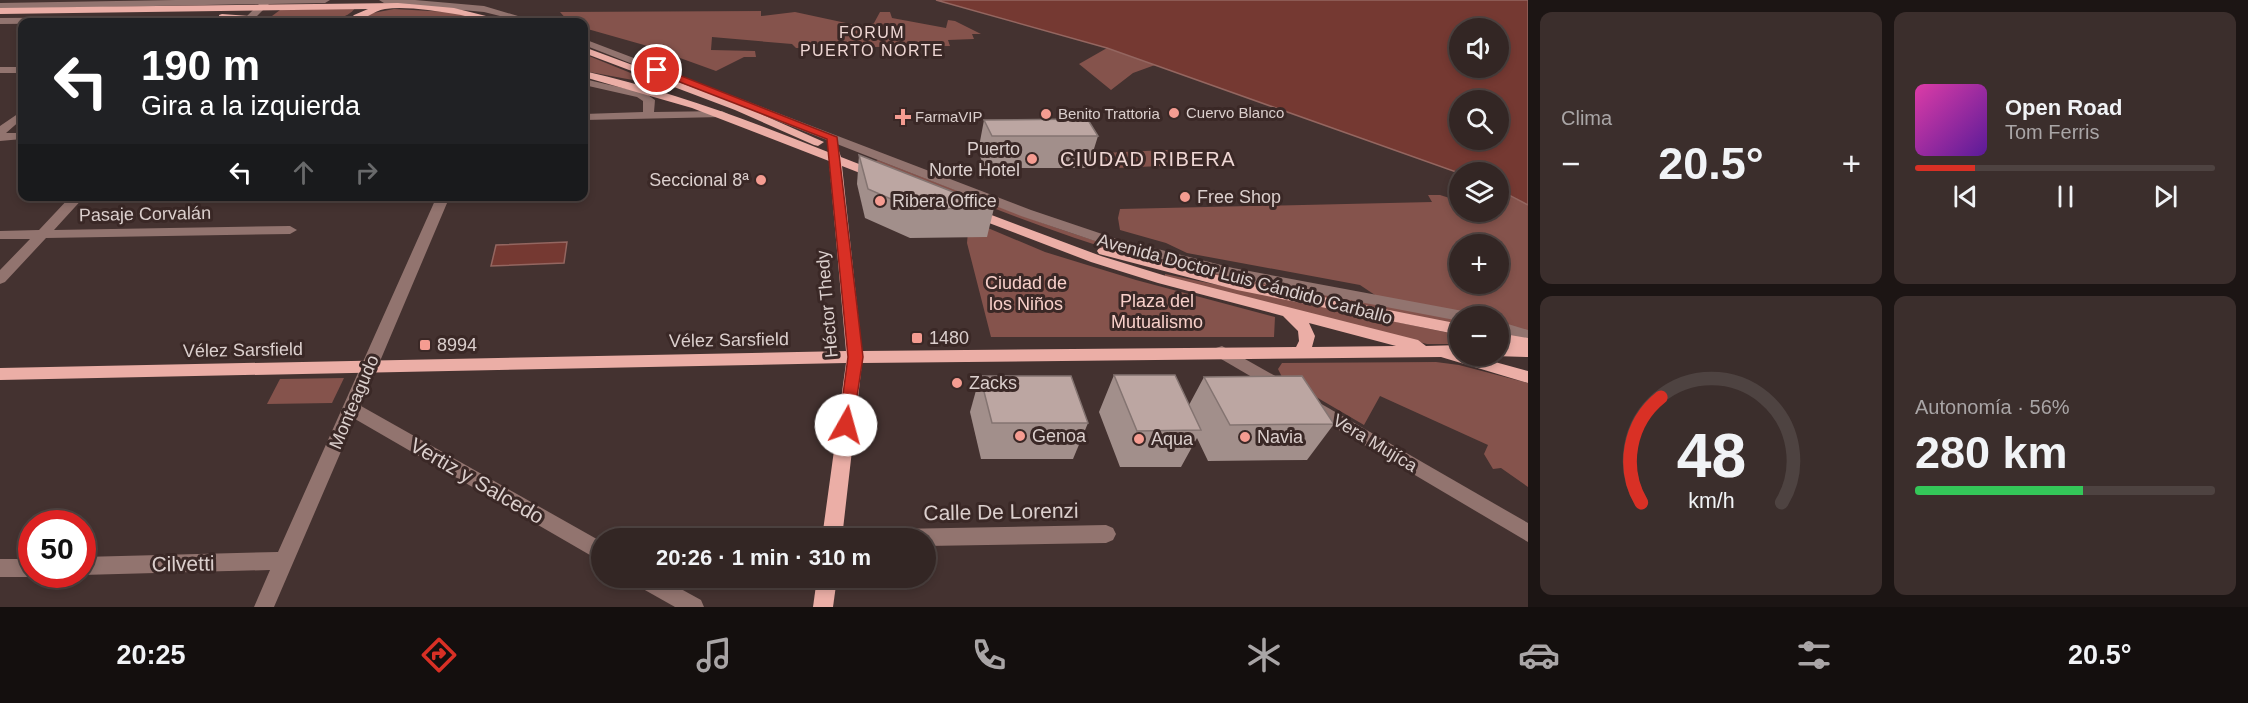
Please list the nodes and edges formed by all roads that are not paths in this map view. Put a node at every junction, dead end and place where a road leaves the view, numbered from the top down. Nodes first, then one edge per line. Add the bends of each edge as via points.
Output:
1 (7, 0) edge
2 (325, 0) edge
3 (384, 0) edge
4 (498, 0) edge
5 (141, 2) edge
6 (265, 2) edge
7 (397, 2) edge
8 (0, 5) edge
9 (154, 8) junction
10 (479, 8) junction
11 (0, 11) edge
12 (454, 11) junction
13 (0, 16) edge
14 (65, 17) junction
15 (49, 18) edge
16 (82, 18) edge
17 (214, 18) edge
18 (250, 18) edge
19 (358, 18) edge
20 (486, 18) edge
21 (518, 18) edge
22 (18, 20) edge
23 (0, 21) edge
24 (588, 44) edge
25 (588, 51) edge
26 (0, 70) edge
27 (18, 70) edge
28 (588, 75) edge
29 (588, 83) edge
30 (722, 114) junction
31 (648, 116) junction
32 (588, 117) edge
33 (18, 118) edge
34 (0, 134) edge
35 (18, 136) edge
36 (834, 148) junction
37 (897, 183) edge
38 (74, 201) edge
39 (442, 201) edge
40 (962, 207) edge
41 (290, 230) dead end
42 (43, 234) junction
43 (0, 235) edge
44 (0, 279) edge
45 (1285, 312) junction
46 (1449, 313) edge
47 (1449, 328) edge
48 (1509, 330) edge
49 (1528, 336) edge
50 (1509, 340) edge
51 (1528, 344) edge
52 (1438, 351) junction
53 (1449, 351) edge
54 (1509, 351) edge
55 (1528, 351) edge
56 (1222, 352) junction
57 (1301, 352) junction
58 (855, 357) junction
59 (369, 367) junction
60 (0, 374) edge
61 (1528, 377) edge
62 (352, 408) junction
63 (833, 528) edge
64 (1528, 533) edge
65 (1106, 534) dead end
66 (936, 537) edge
67 (591, 547) edge
68 (284, 561) junction
69 (96, 566) edge
70 (0, 568) edge
71 (18, 568) edge
72 (661, 588) edge
73 (826, 588) edge
74 (264, 607) edge
75 (694, 607) edge
76 (823, 607) edge

1 - 8 street
2 - 6 street
3 - 7 street
4 - 10 street
5 - 6 street
5 - 8 street
5 - 9 main road
6 - 7 main road
6 - 9 main road
6 - 18 street
7 - 10 street
7 - 12 main road
7 - 19 main road
9 - 11 main road
10 - 12 main road
10 - 21 street
12 - 20 main road
13 - 14 main road
14 - 15 street
14 - 16 street
14 - 17 main road via 146,14
22 - 23 street
24 - 36 street, Avenida Doctor Luis Cándido Carballo
25 - 36 main road, Avenida Doctor Luis Cándido Carballo
26 - 27 street
28 - 30 main road, Avenida Doctor Luis Cándido Carballo via 644,87
29 - 31 street via 641,95 649,100
30 - 31 street
30 - 36 main road, Avenida Doctor Luis Cándido Carballo
31 - 32 street
33 - 34 street
34 - 35 street
36 - 37 main road, Avenida Doctor Luis Cándido Carballo
36 - 46 street, Avenida Doctor Luis Cándido Carballo via 1120,244 1233,273
36 - 47 main road, Avenida Doctor Luis Cándido Carballo via 1110,253 1237,285
36 - 58 main road, Héctor Thedy
38 - 42 street
39 - 59 street, Monteagudo
40 - 45 main road, Avenida Doctor Luis Cándido Carballo via 1096,259
41 - 42 street, Pasaje Corvalán
42 - 43 street, Pasaje Corvalán
42 - 44 street
45 - 52 main road, Avenida Doctor Luis Cándido Carballo
45 - 57 main road via 1308,334
48 - 49 street
50 - 51 main road
52 - 53 main road, Vélez Sarsfield
52 - 57 main road, Vélez Sarsfield
52 - 61 main road, Avenida Doctor Luis Cándido Carballo
54 - 55 main road
56 - 57 main road, Vélez Sarsfield
56 - 58 main road, Vélez Sarsfield
56 - 64 street, Vera Mujíca
58 - 59 main road, Vélez Sarsfield
58 - 63 main road, Héctor Thedy
59 - 60 main road, Vélez Sarsfield
59 - 62 street, Monteagudo
62 - 67 street, Vertiz y Salcedo
62 - 68 street, Monteagudo
65 - 66 street, Calle De Lorenzi
68 - 69 street, Cilvetti
68 - 74 street, Monteagudo
70 - 71 street
72 - 75 street
73 - 76 main road

